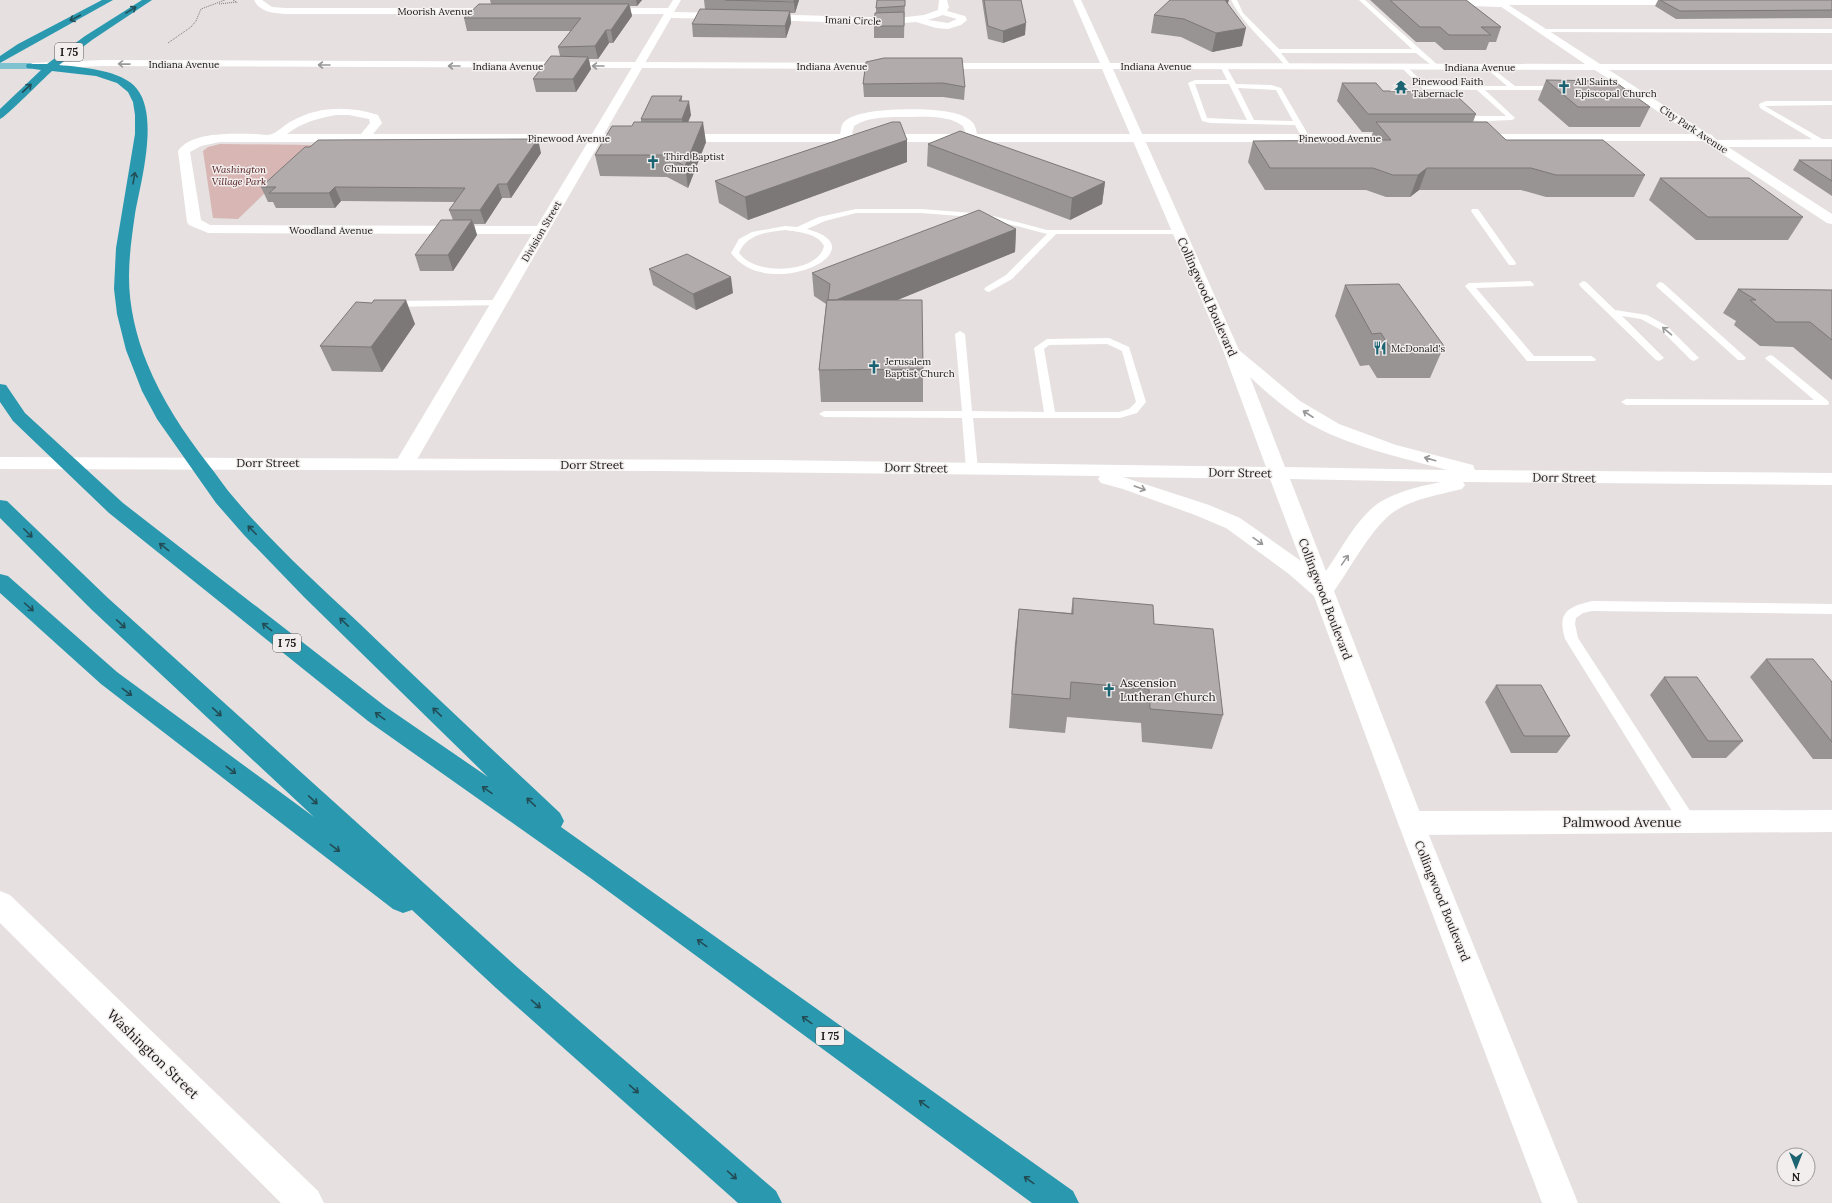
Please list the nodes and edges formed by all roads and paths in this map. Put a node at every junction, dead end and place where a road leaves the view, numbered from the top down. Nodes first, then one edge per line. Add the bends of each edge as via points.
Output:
1 (109, 0) edge
2 (148, 0) edge
3 (225, 0) edge
4 (258, 0) edge
5 (677, 0) edge
6 (943, 0) edge
7 (1077, 0) edge
8 (1234, 0) edge
9 (1362, 0) edge
10 (1384, 0) edge
11 (236, 2) dead end
12 (1498, 2) edge
13 (1695, 2) edge
14 (209, 5) junction
15 (512, 12) edge
16 (591, 12) edge
17 (942, 12) junction
18 (668, 15) junction
19 (738, 17) edge
20 (749, 17) edge
21 (913, 20) junction
22 (1542, 31) junction
23 (1832, 31) edge
24 (166, 44) dead end
25 (1417, 50) junction
26 (1276, 51) junction
27 (0, 60) edge
28 (0, 66) edge
29 (31, 66) junction
30 (637, 66) junction
31 (908, 66) edge
32 (924, 66) edge
33 (1107, 66) junction
34 (1223, 66) junction
35 (1289, 66) junction
36 (1404, 67) junction
37 (1438, 67) junction
38 (1488, 67) junction
39 (1599, 67) junction
40 (1832, 67) edge
41 (1232, 84) junction
42 (1436, 88) junction
43 (1479, 88) junction
44 (1513, 88) junction
45 (1560, 88) edge
46 (1442, 94) edge
47 (1832, 103) edge
48 (1453, 105) edge
49 (0, 116) edge
50 (1252, 122) junction
51 (1297, 122) junction
52 (276, 137) junction
53 (365, 137) junction
54 (596, 138) junction
55 (650, 138) edge
56 (666, 138) edge
57 (845, 138) junction
58 (972, 138) junction
59 (1137, 138) junction
60 (1306, 138) junction
61 (1416, 138) edge
62 (1463, 138) edge
63 (1711, 141) junction
64 (1829, 143) edge
65 (184, 151) joint
66 (1475, 212) dead end
67 (1832, 220) edge
68 (541, 230) junction
69 (800, 230) junction
70 (1054, 232) junction
71 (1178, 232) junction
72 (1512, 263) dead end
73 (1530, 284) dead end
74 (1583, 284) dead end
75 (1660, 285) dead end
76 (989, 289) dead end
77 (499, 303) junction
78 (384, 304) edge
79 (1612, 312) junction
80 (960, 334) dead end
81 (1231, 350) junction
82 (1591, 358) dead end
83 (1659, 358) dead end
84 (1694, 358) dead end
85 (1741, 358) dead end
86 (1770, 358) dead end
87 (0, 389) edge
88 (1626, 402) dead end
89 (1828, 405) edge
90 (824, 414) dead end
91 (967, 415) junction
92 (1050, 415) junction
93 (0, 463) edge
94 (405, 463) junction
95 (972, 469) junction
96 (1076, 470) junction
97 (1277, 474) junction
98 (1494, 477) junction
99 (1832, 478) edge
100 (0, 506) edge
101 (0, 581) edge
102 (1322, 591) junction
103 (1832, 609) edge
104 (1832, 821) edge
105 (1688, 822) junction
106 (1411, 824) junction
107 (599, 868) junction
108 (0, 904) edge
109 (507, 978) junction
110 (306, 1203) edge
111 (764, 1203) edge
112 (1061, 1203) edge
113 (1560, 1203) edge

1 -> 27 highway
49 -> 2 highway, I 75 via 41,75 74,48
3 - 14 path
4 - 15 street, Moorish Avenue via 261,5 273,9 294,11
5 - 18 street, Division Street
6 - 17 street
7 - 33 street, Collingwood Boulevard
8 - 26 lane via 1241,14
9 - 25 lane
10 - 12 street
11 - 14 path
12 - 13 street
12 - 22 street, City Park Avenue
14 - 24 path via 200,10 192,27
16 - 18 street
17 - 21 street, Imani Circle
17 - 21 street via 962,20 956,24 941,25
18 - 19 street
18 - 30 street, Division Street
20 - 21 street, Imani Circle
22 - 23 lane
22 - 39 street, City Park Avenue
25 - 26 lane
25 - 37 lane
26 - 35 lane
28 - 29 main road, Indiana Avenue
30 -> 29 street, Indiana Avenue via 104,63
107 -> 29 highway via 291,571 235,512 178,439 152,393 138,362 126,324 122,265 127,216 142,132 135,94 127,84 99,74
30 - 31 street, Indiana Avenue
30 - 54 street, Division Street
32 - 33 street, Indiana Avenue
33 - 34 street, Indiana Avenue
33 - 59 street, Collingwood Boulevard
34 - 35 street, Indiana Avenue
34 - 41 lane
35 - 36 street, Indiana Avenue
36 - 37 street, Indiana Avenue
36 - 42 lane via 1423,87
37 - 38 street, Indiana Avenue
38 - 39 street, Indiana Avenue
38 - 44 lane
39 - 40 street, Indiana Avenue
39 - 63 street, City Park Avenue
41 - 50 lane
41 - 50 lane via 1191,83 1204,120
41 - 51 lane via 1276,87
42 - 43 lane
42 - 46 lane
43 - 44 lane
43 - 48 lane via 1512,118 1467,118
44 - 45 lane
47 - 64 lane via 1761,105
50 - 51 lane
51 - 60 lane
52 - 53 street, Pinewood Avenue
52 - 53 street via 289,126 307,118 358,113 374,117 376,123
52 - 65 street, Pinewood Avenue via 220,138 196,143
53 - 54 street, Pinewood Avenue
54 - 55 street, Pinewood Avenue
54 - 68 street, Division Street
56 - 57 street, Pinewood Avenue
57 - 58 street, Pinewood Avenue
57 - 58 street via 848,125 859,118 887,114 930,114 962,120 970,127
58 - 59 street, Pinewood Avenue
59 - 60 street, Pinewood Avenue
59 - 71 street, Collingwood Boulevard
60 - 61 street, Pinewood Avenue
62 - 63 street
63 - 64 street
63 - 67 street, City Park Avenue
65 - 68 street, Woodland Avenue via 194,222 208,229
66 - 72 lane
68 - 77 street, Division Street
69 - 69 lane via 785,228 755,233 744,239 737,246 735,253 739,260 748,266 761,270 776,271 805,267 817,262 828,250 827,243 821,237
69 - 70 lane via 822,219 856,212 921,211 986,216
70 - 71 lane
70 - 76 lane via 1009,277
71 - 81 street, Collingwood Boulevard
73 - 82 lane via 1469,286 1531,359
74 - 79 lane
75 - 85 lane
77 - 78 lane
77 - 94 street, Division Street
79 - 83 lane
84 -> 79 lane via 1664,328 1644,317
80 - 91 lane
81 - 97 street, Collingwood Boulevard
98 -> 81 street via 1349,435 1315,419 1293,405
86 - 89 lane
107 -> 87 highway, I 75 via 377,714 116,508 19,417
88 - 89 lane
90 - 91 lane
91 - 92 lane
91 - 95 lane
92 - 92 lane via 1120,415 1133,411 1141,402 1126,349 1110,341 1047,342 1039,348
93 - 94 street, Dorr Street
94 - 95 street, Dorr Street
95 - 96 street, Dorr Street
96 - 97 street, Dorr Street
96 -> 102 street via 1129,484 1233,523 1297,569
97 - 98 street, Dorr Street
97 - 102 street, Collingwood Boulevard
98 - 99 street, Dorr Street
102 -> 98 street via 1366,526 1381,512 1426,491
100 -> 109 highway via 100,604
101 -> 109 highway via 109,678
102 - 106 street, Collingwood Boulevard
103 - 105 lane via 1592,606 1576,610 1569,618 1567,627 1572,639
104 - 105 street, Palmwood Avenue
105 - 106 street, Palmwood Avenue
106 - 113 street, Collingwood Boulevard
112 -> 107 highway, I 75
108 - 110 street, Washington Street
109 -> 111 highway

